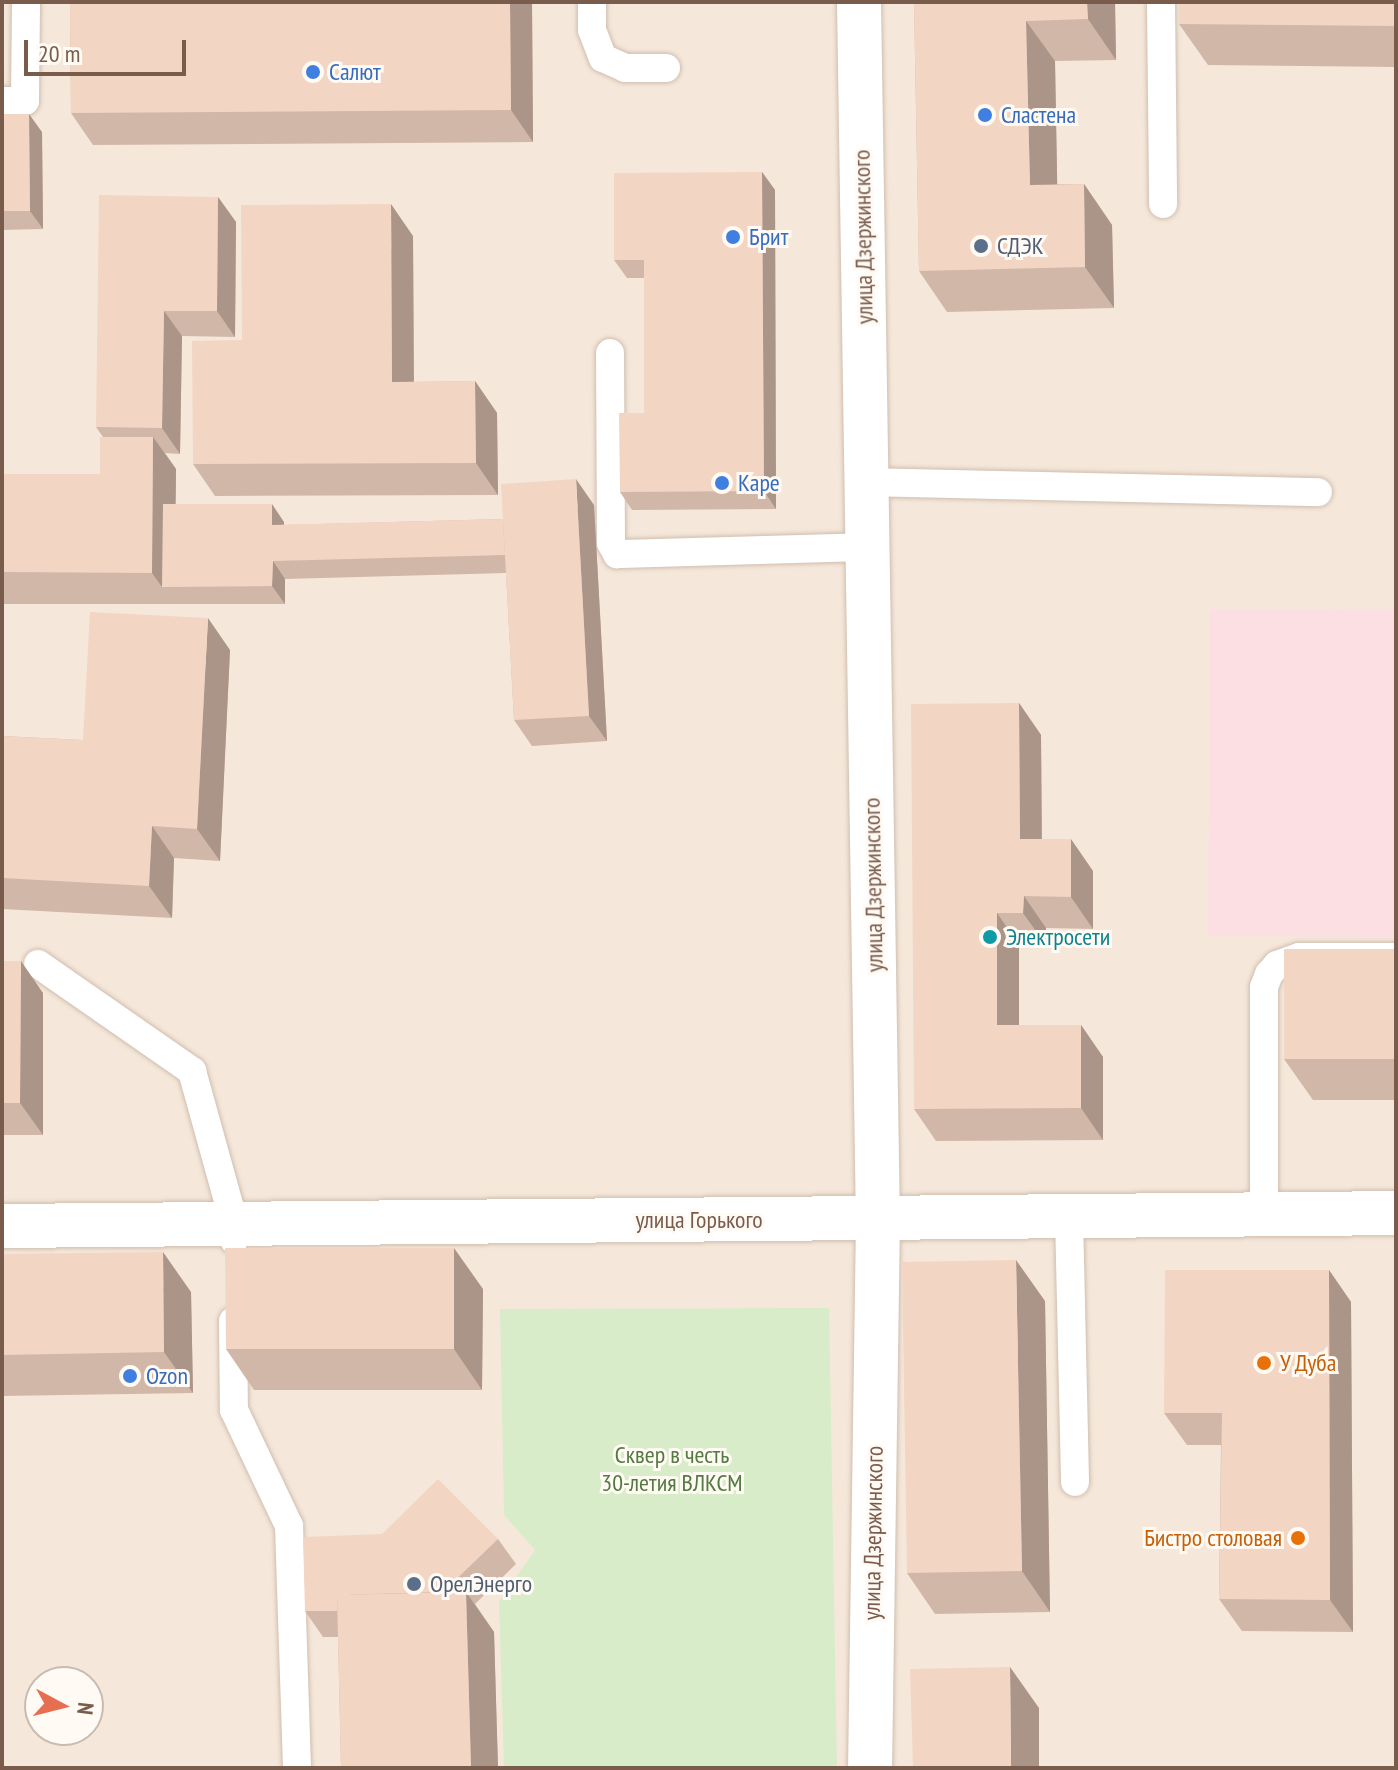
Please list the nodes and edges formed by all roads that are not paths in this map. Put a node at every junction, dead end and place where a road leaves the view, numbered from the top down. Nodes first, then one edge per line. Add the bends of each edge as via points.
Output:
1 (26, 2) edge
2 (592, 2) edge
3 (859, 2) edge
4 (1161, 2) edge
5 (666, 68) dead end
6 (2, 101) edge
7 (1163, 204) dead end
8 (610, 353) dead end
9 (866, 482) junction
10 (1318, 492) dead end
11 (867, 547) junction
12 (1396, 957) edge
13 (38, 964) dead end
14 (1264, 1213) junction
15 (1396, 1213) edge
16 (1069, 1216) junction
17 (878, 1219) junction
18 (234, 1222) junction
19 (2, 1226) edge
20 (233, 1269) edge
21 (233, 1300) edge
22 (1075, 1482) dead end
23 (297, 1768) edge
24 (870, 1768) edge

1 - 6 lane via 25,101
2 - 5 lane via 593,38 603,58 625,68
3 - 9 street, улица Дзержинского
4 - 7 lane
8 - 11 lane via 611,543 617,554
9 - 10 lane
9 - 11 street, улица Дзержинского
11 - 17 street, улица Дзержинского
12 - 14 lane via 1299,957 1269,974 1264,987
13 - 18 lane via 192,1071
14 - 15 street, улица Горького
14 - 16 street, улица Горького
16 - 17 street, улица Горького
16 - 22 lane
17 - 18 street, улица Горького
17 - 24 street, улица Дзержинского
18 - 19 street, улица Горького
18 - 20 lane
21 - 23 lane via 234,1410 289,1526

